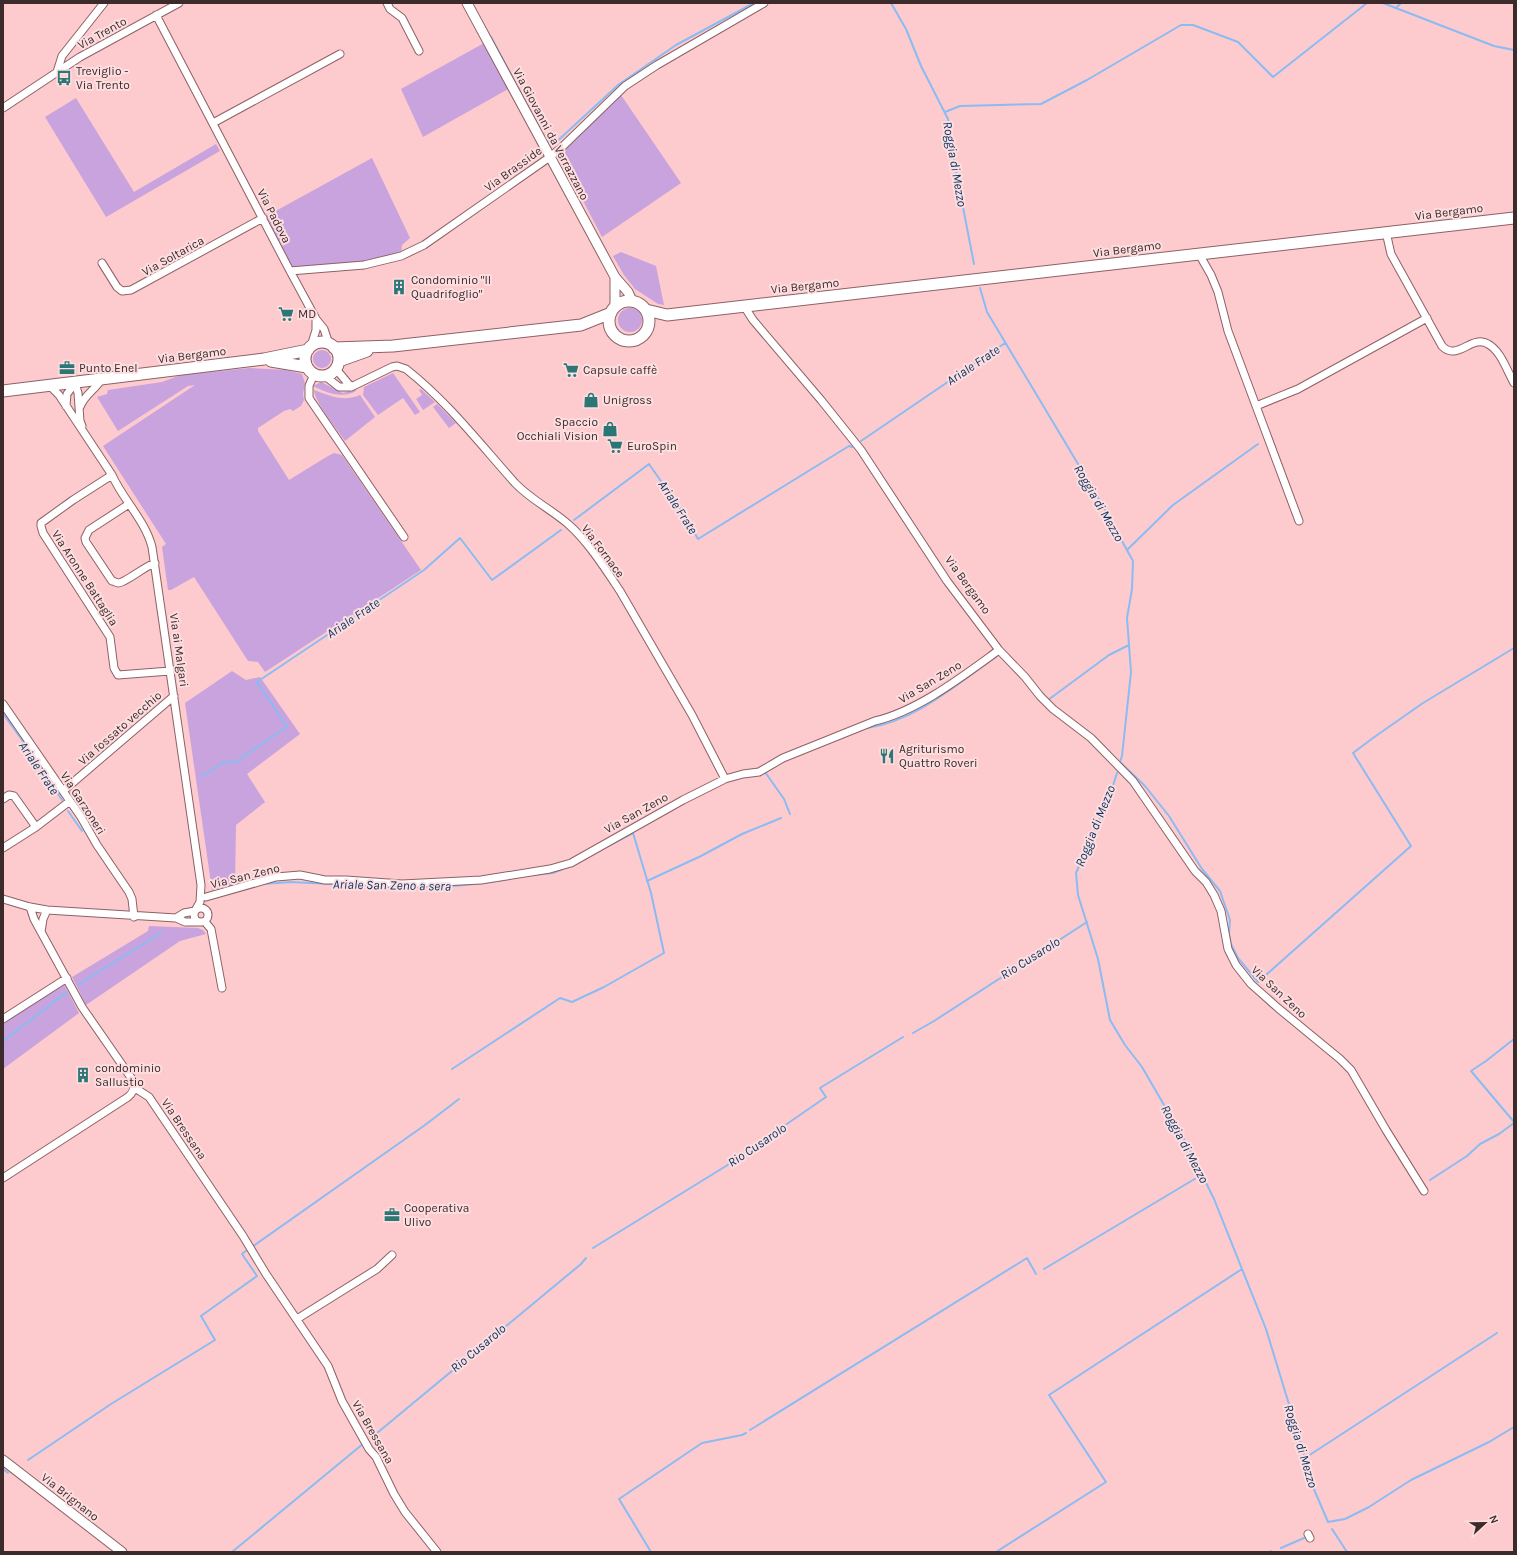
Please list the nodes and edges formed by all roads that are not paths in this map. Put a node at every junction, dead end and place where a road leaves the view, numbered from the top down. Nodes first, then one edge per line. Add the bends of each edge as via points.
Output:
1 (104, 3) edge
2 (179, 3) edge
3 (387, 3) edge
4 (467, 3) edge
5 (764, 3) edge
6 (156, 15) junction
7 (419, 51) dead end
8 (340, 54) dead end
9 (57, 72) junction
10 (3, 108) edge
11 (213, 123) junction
12 (550, 156) junction
13 (263, 218) junction
14 (1514, 218) edge
15 (1386, 232) junction
16 (1199, 254) junction
17 (102, 263) dead end
18 (290, 271) junction
19 (615, 277) junction
20 (632, 301) junction
21 (744, 306) junction
22 (613, 310) junction
23 (646, 310) junction
24 (667, 315) junction
25 (1427, 318) junction
26 (316, 319) junction
27 (581, 325) junction
28 (610, 326) junction
29 (648, 327) junction
30 (332, 346) junction
31 (382, 347) junction
32 (309, 348) junction
33 (264, 360) junction
34 (337, 365) junction
35 (316, 372) junction
36 (101, 380) junction
37 (75, 383) junction
38 (1514, 383) edge
39 (50, 386) junction
40 (351, 387) junction
41 (3, 391) edge
42 (66, 406) junction
43 (1256, 406) junction
44 (79, 409) junction
45 (86, 436) junction
46 (112, 475) junction
47 (129, 504) junction
48 (1299, 521) dead end
49 (404, 537) dead end
50 (155, 563) junction
51 (999, 650) junction
52 (170, 671) junction
53 (174, 696) junction
54 (3, 704) edge
55 (725, 778) junction
56 (63, 791) junction
57 (3, 799) edge
58 (70, 801) junction
59 (36, 827) junction
60 (3, 848) edge
61 (201, 885) junction
62 (206, 896) junction
63 (3, 899) edge
64 (30, 907) junction
65 (47, 910) junction
66 (196, 910) junction
67 (206, 910) junction
68 (134, 917) junction
69 (176, 918) junction
70 (202, 922) junction
71 (41, 932) junction
72 (67, 978) junction
73 (222, 988) dead end
74 (3, 1019) edge
75 (135, 1088) junction
76 (3, 1178) edge
77 (1424, 1191) dead end
78 (392, 1255) dead end
79 (297, 1319) junction
80 (3, 1460) edge
81 (122, 1552) edge
82 (437, 1552) edge

1 - 9 street, Via Trento via 62,56
2 - 6 street, Via Trento
3 - 7 street via 390,9 402,18
4 - 12 street, Via Giovanni da Verrazzano
5 - 12 street, Via Brasside via 625,86
6 - 9 street, Via Trento
6 - 11 street, Via Padova
8 - 11 street
9 - 10 street, Via Trento
11 - 13 street, Via Padova
12 - 18 street, Via Brasside via 424,245 401,256 364,265
12 - 19 street, Via Giovanni da Verrazzano
13 - 17 street, Via Soltarica via 131,290 122,291 117,287
13 - 18 street, Via Padova
14 - 15 main road, Via Bergamo
15 - 16 main road, Via Bergamo
15 - 25 street via 1391,254
16 - 21 main road, Via Bergamo
16 - 43 street via 1218,292 1228,331
18 - 26 street, Via Padova
19 - 20 street, Via Giovanni da Verrazzano
19 - 22 street, Via Giovanni da Verrazzano
20 - 22 main road, Via Bergamo via 623,302
20 - 23 main road, Via Bergamo via 638,302
21 - 24 main road, Via Bergamo
21 - 51 street, Via Bergamo via 861,450 947,581
22 - 27 main road, Via Bergamo
22 - 28 main road via 609,320
23 - 24 main road, Via Bergamo
23 - 29 main road
24 - 29 main road, Via Bergamo
25 - 38 street via 1445,349 1455,351 1474,342 1488,343 1498,354
25 - 43 street via 1298,388
26 - 30 street, Via Padova via 324,328
26 - 32 street via 316,330
27 - 28 main road, Via Bergamo
27 - 31 main road, Via Bergamo
28 - 29 main road, Via Bergamo via 618,337 624,340 641,336
30 - 31 main road, Via Bergamo
30 - 32 main road, Via Bergamo via 320,342
30 - 34 main road via 339,356
31 - 34 main road, Via Bergamo via 356,354
32 - 33 main road, Via Bergamo
32 - 35 main road via 305,361
33 - 35 main road, Via Bergamo
33 - 36 main road, Via Bergamo
34 - 35 main road, Via Bergamo via 331,373
34 - 40 street
35 - 40 street via 339,387
35 - 49 street via 309,386 310,398
36 - 37 main road, Via Bergamo
36 - 44 street via 97,388 86,395
37 - 39 main road, Via Bergamo
37 - 42 street via 67,394
37 - 44 street, Via ai Malgari
39 - 41 main road, Via Bergamo
39 - 42 street, Via ai Malgari via 59,394
40 - 55 street, Via Fornace via 392,367 406,369 456,415 516,484 576,531 620,591 692,715
42 - 45 street, Via ai Malgari
43 - 48 street
44 - 45 street, Via ai Malgari via 80,421
45 - 46 street, Via ai Malgari
46 - 47 street, Via ai Malgari
46 - 52 street, Via Aronne Battaglia via 41,523 43,533 110,636 114,668 118,675
47 - 50 street, Via ai Malgari via 148,534
47 - 50 street via 90,530 85,538 86,542 112,581 118,583
50 - 52 street, Via ai Malgari
51 - 55 street, Via San Zeno via 963,676 890,717 874,720 759,772
51 - 77 street, Via San Zeno via 1022,672 1053,709 1091,738 1132,781 1214,895 1228,949 1236,965 1251,984 1351,1070
52 - 53 street, Via ai Malgari
53 - 56 street, Via fossato vecchio
53 - 61 street, Via ai Malgari
54 - 56 street, Via Garzoneri
55 - 62 street, Via San Zeno via 571,863 550,869 481,880 402,884 325,880 300,875 276,877
56 - 58 street, Via Garzoneri
57 - 59 street via 9,795 14,796
58 - 59 street
58 - 68 street, Via Garzoneri via 96,845 129,892
59 - 60 street
61 - 62 street
61 - 66 street via 200,902
62 - 67 street
63 - 64 street
64 - 65 street
64 - 71 street, Via Bressana
65 - 68 street
65 - 71 street
66 - 67 street
66 - 69 street
66 - 70 street via 194,916
67 - 70 street via 209,916
68 - 69 street
69 - 70 street via 185,922
70 - 73 street via 211,929
71 - 72 street, Via Bressana
72 - 74 street
72 - 75 street, Via Bressana via 82,1007 134,1082
75 - 76 street via 128,1097
75 - 79 street, Via Bressana via 149,1098
78 - 79 street via 377,1270
79 - 82 street, Via Bressana via 328,1366 342,1401 376,1457 394,1494
80 - 81 street, Via Brignano

